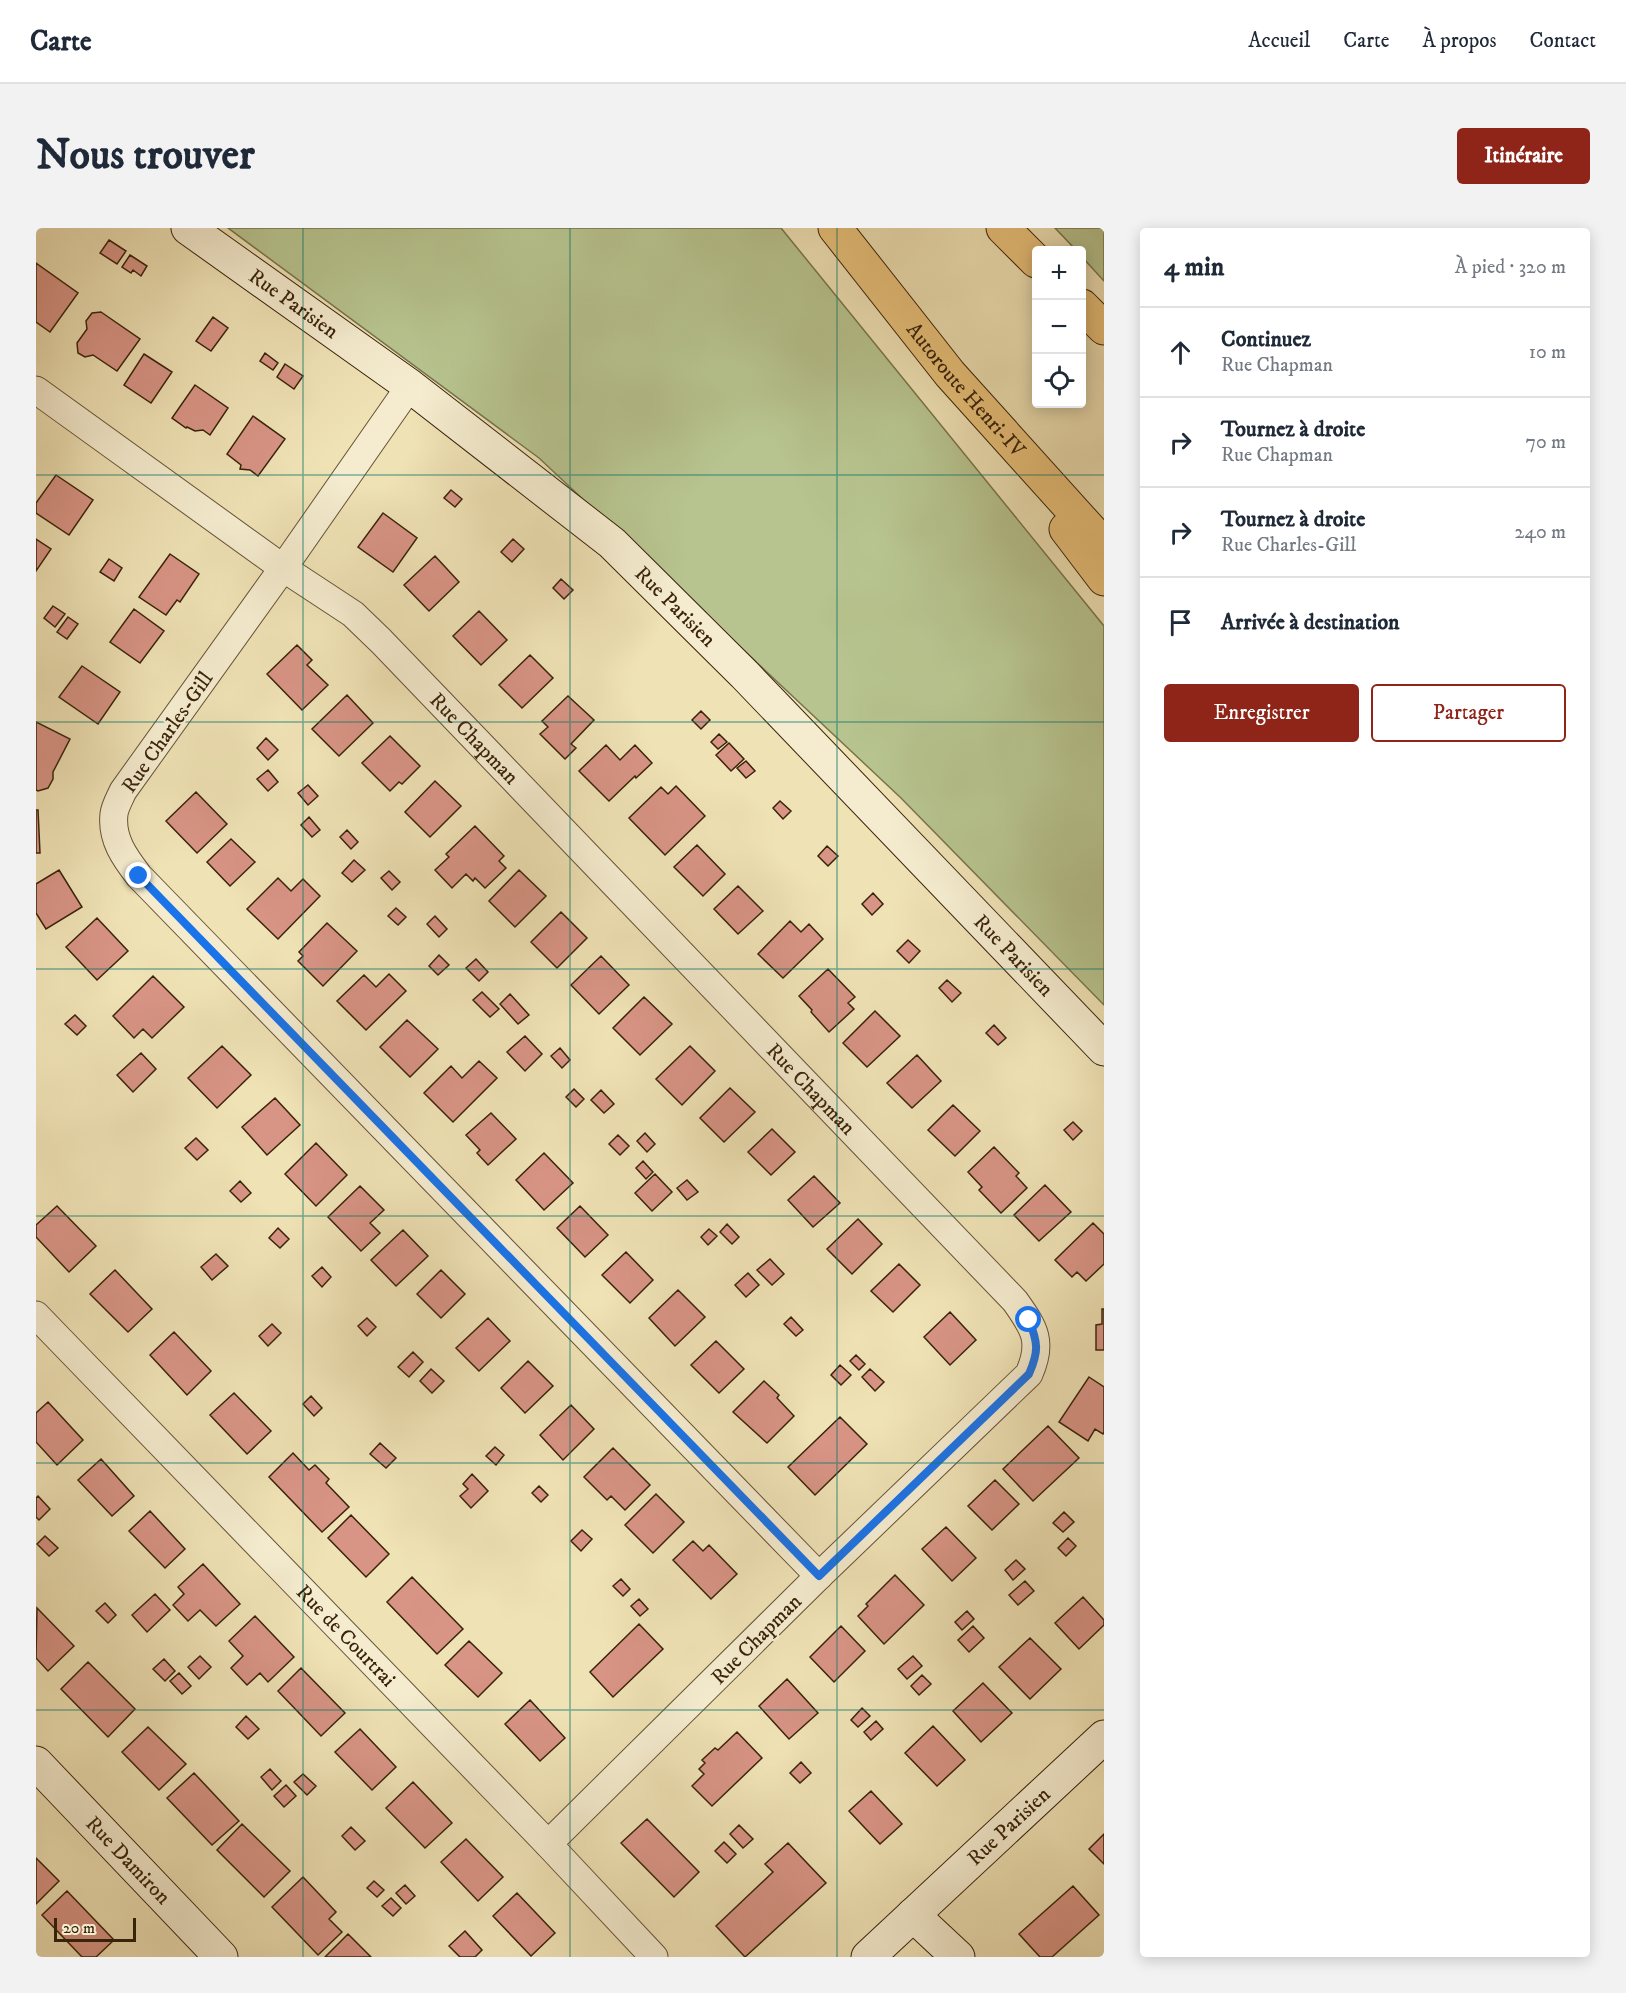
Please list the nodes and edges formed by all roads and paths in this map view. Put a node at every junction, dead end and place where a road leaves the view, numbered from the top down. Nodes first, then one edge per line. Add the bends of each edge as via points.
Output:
1 (188, 228) edge
2 (835, 228) edge
3 (1003, 228) edge
4 (1032, 257) edge
5 (1086, 310) edge
6 (1104, 328) edge
7 (950, 374) junction
8 (410, 386) junction
9 (39, 398) edge
10 (1104, 545) edge
11 (283, 568) junction
12 (1104, 579) edge
13 (1104, 1050) edge
14 (36, 1315) edge
15 (819, 1576) junction
16 (1104, 1737) edge
17 (36, 1762) edge
18 (548, 1844) junction
19 (914, 1915) junction
20 (222, 1957) edge
21 (654, 1957) edge
22 (868, 1957) edge
23 (958, 1957) edge

1 - 8 street, Rue Parisien
2 - 7 highway, Autoroute Henri-IV
3 - 4 highway
5 - 6 highway
7 - 10 highway, Autoroute Henri-IV
7 - 12 highway
8 - 11 street, Rue Charles-Gill
8 - 13 street, Rue Parisien via 612,543 744,674
9 - 11 street, Rue Chapman
11 - 15 street, Rue Charles-Gill via 123,791 114,813 116,837 123,855
11 - 15 street, Rue Chapman via 353,614 381,641 1029,1320 1037,1341 1037,1357 1029,1374
14 - 18 street, Rue de Courtrai
15 - 18 street, Rue Chapman
16 - 19 street, Rue Parisien
17 - 20 street, Rue Damiron
18 - 21 street, Rue de Courtrai
19 - 22 street, Rue Parisien
19 - 23 street

